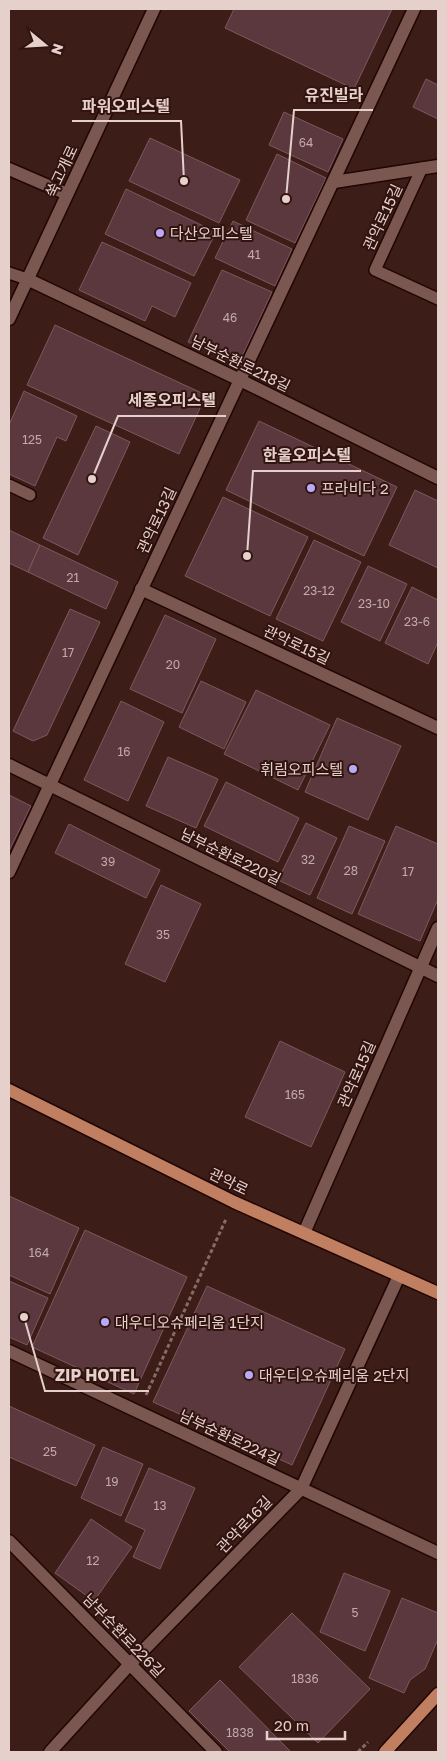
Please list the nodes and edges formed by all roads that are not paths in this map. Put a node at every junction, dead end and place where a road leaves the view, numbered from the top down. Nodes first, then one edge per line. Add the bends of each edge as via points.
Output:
1 (154, 9) edge
2 (414, 9) edge
3 (438, 166) edge
4 (422, 168) junction
5 (9, 169) edge
6 (334, 182) junction
7 (68, 194) junction
8 (9, 273) edge
9 (28, 279) junction
10 (438, 299) edge
11 (9, 319) edge
12 (240, 380) junction
13 (438, 478) edge
14 (9, 485) edge
15 (30, 495) dead end
16 (141, 588) junction
17 (438, 728) edge
18 (9, 765) edge
19 (50, 785) junction
20 (9, 872) edge
21 (438, 928) edge
22 (420, 967) junction
23 (438, 976) edge
24 (9, 1090) edge
25 (304, 1233) junction
26 (399, 1276) junction
27 (438, 1293) edge
28 (9, 1351) edge
29 (301, 1489) junction
30 (9, 1541) edge
31 (438, 1553) edge
32 (130, 1664) junction
33 (438, 1694) edge
34 (50, 1752) edge
35 (216, 1752) edge
36 (385, 1752) edge

1 - 7 street, 쑥고개로
2 - 6 street, 관악로13길
3 - 4 street
4 - 6 street
4 - 10 lane, 관악로15길 via 374,270
5 - 7 street
6 - 12 street, 관악로13길
7 - 9 street, 쑥고개로
8 - 9 lane
9 - 11 street, 쑥고개로
9 - 12 street, 남부순환로218길
12 - 13 street, 남부순환로218길
12 - 16 street, 관악로13길
14 - 15 lane
16 - 17 street, 관악로15길
16 - 19 street, 관악로13길
18 - 19 street, 남부순환로220길
19 - 20 street, 관악로13길
19 - 22 street, 남부순환로220길
21 - 22 street, 관악로15길
22 - 23 street, 남부순환로220길
22 - 25 street, 관악로15길
24 - 25 main road, 관악로 via 234,1202
25 - 26 main road, 관악로
26 - 27 main road, 관악로
26 - 29 street, 관악로16길
28 - 29 street, 남부순환로224길
29 - 31 street, 남부순환로224길
29 - 32 street, 관악로16길
30 - 32 street, 남부순환로226길
32 - 34 street, 관악로16길
32 - 35 street, 남부순환로226길
33 - 36 main road

